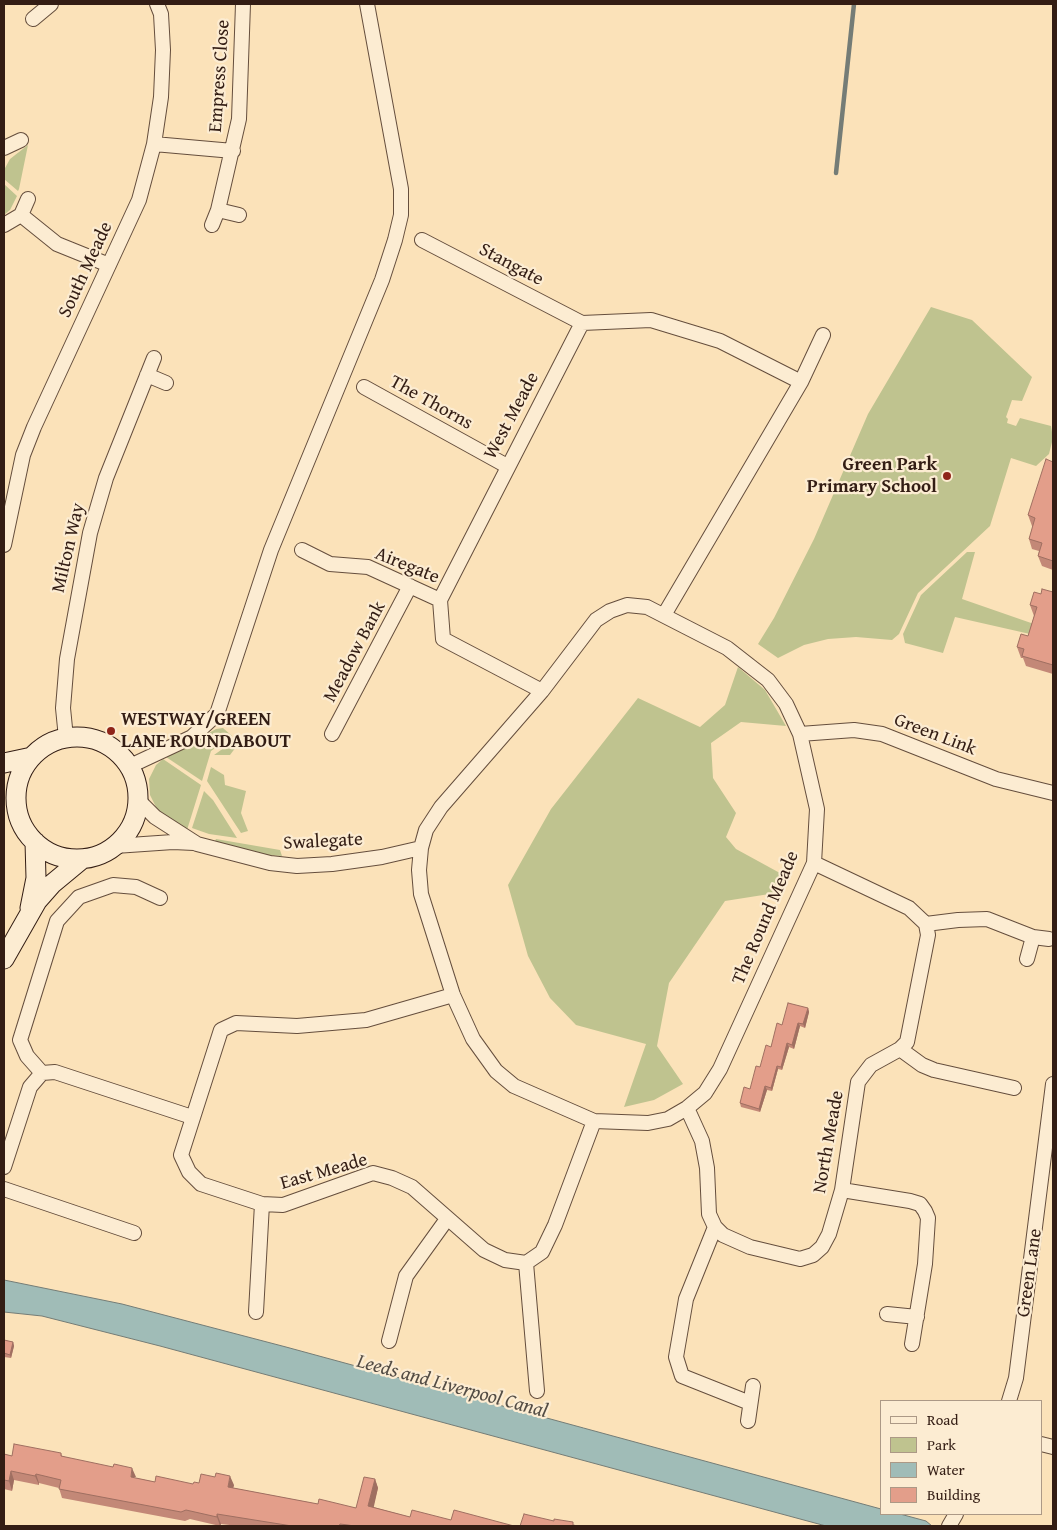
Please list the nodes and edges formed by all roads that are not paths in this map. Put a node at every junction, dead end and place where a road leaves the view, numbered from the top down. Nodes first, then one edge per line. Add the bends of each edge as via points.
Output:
1 (51, 4) edge
2 (157, 4) edge
3 (243, 4) edge
4 (367, 4) edge
5 (32, 19) dead end
6 (21, 140) dead end
7 (154, 144) junction
8 (4, 148) edge
9 (233, 151) junction
10 (28, 199) dead end
11 (218, 210) junction
12 (239, 215) dead end
13 (21, 216) junction
14 (4, 225) edge
15 (212, 225) dead end
16 (422, 240) dead end
17 (109, 265) junction
18 (582, 323) junction
19 (823, 335) dead end
20 (154, 358) dead end
21 (147, 375) junction
22 (801, 382) junction
23 (166, 383) dead end
24 (364, 388) dead end
25 (507, 466) junction
26 (4, 544) edge
27 (302, 550) dead end
28 (410, 586) junction
29 (440, 600) junction
30 (664, 615) junction
31 (542, 691) junction
32 (332, 734) dead end
33 (800, 734) junction
34 (66, 738) junction
35 (32, 757) junction
36 (4, 763) edge
37 (130, 766) junction
38 (4, 792) edge
39 (1053, 793) edge
40 (139, 801) junction
41 (16, 806) junction
42 (35, 842) junction
43 (197, 844) junction
44 (115, 846) junction
45 (421, 848) junction
46 (81, 860) junction
47 (814, 863) junction
48 (160, 898) dead end
49 (28, 914) junction
50 (926, 924) junction
51 (1033, 937) junction
52 (1049, 939) dead end
53 (4, 959) edge
54 (1027, 959) dead end
55 (453, 995) junction
56 (900, 1049) junction
57 (42, 1072) junction
58 (1053, 1084) edge
59 (1014, 1088) dead end
60 (687, 1108) junction
61 (192, 1117) junction
62 (594, 1120) junction
63 (1051, 1139) edge
64 (4, 1167) edge
65 (4, 1189) edge
66 (842, 1190) junction
67 (262, 1204) junction
68 (447, 1219) junction
69 (715, 1227) junction
70 (134, 1233) dead end
71 (526, 1262) junction
72 (256, 1312) dead end
73 (887, 1314) dead end
74 (917, 1317) junction
75 (389, 1341) dead end
76 (912, 1344) dead end
77 (753, 1386) dead end
78 (537, 1391) dead end
79 (1009, 1400) edge
80 (750, 1403) junction
81 (748, 1421) dead end
82 (955, 1515) edge
83 (949, 1526) edge

1 - 5 street
2 - 7 street, South Meade via 161,14 163,50
3 - 9 street, Empress Close via 242,78
4 - 37 street via 401,189 395,240 382,280 271,550 217,714 192,737
6 - 8 street
7 - 9 street, Empress Close
7 - 17 street, South Meade via 139,200
9 - 11 street, Empress Close
10 - 13 street
11 - 12 street
11 - 15 street, Empress Close
13 - 14 street
13 - 17 street via 57,244
16 - 18 street, Stangate
17 - 26 street, South Meade via 23,456
18 - 22 street via 651,320 720,341
18 - 25 street, West Meade
19 - 22 street
20 - 21 street, Milton Way
21 - 23 street
21 - 34 street, Milton Way via 106,478 90,533 67,659 63,708
22 - 30 street
24 - 25 street, The Thorns
25 - 29 street, West Meade
27 - 28 street, Airegate via 330,564 368,567
28 - 29 street, Airegate
28 - 32 street, Meadow Bank
29 - 31 street via 444,639
30 - 31 street, The Round Meade via 647,607 627,605 610,610 596,620
30 - 33 street, The Round Meade via 728,648 768,680 786,704
31 - 45 street, The Round Meade via 441,807 426,830
33 - 39 street, Green Link via 854,730 882,734 996,778
33 - 47 street, The Round Meade via 817,809
34 - 35 main road via 41,749
34 - 37 main road via 97,740 112,747
35 - 36 main road
35 - 41 main road via 19,779
37 - 40 main road via 137,782
38 - 41 main road
40 - 43 street, Swalegate via 155,817
40 - 44 main road via 134,823
41 - 42 main road via 21,824
42 - 46 main road via 56,856
42 - 49 main road via 36,878
43 - 44 street, Swalegate via 173,842
43 - 45 street, Swalegate via 242,857 297,866 382,857
44 - 46 main road via 96,857
45 - 55 street, The Round Meade via 421,894
46 - 49 main road via 52,884
47 - 50 street via 909,908
47 - 60 street, The Round Meade via 720,1069 705,1093
48 - 57 street via 136,887 113,885 79,898 57,921 20,1040 27,1056
49 - 53 main road
50 - 51 street via 987,919
50 - 56 street via 928,935 910,1032
51 - 52 street
51 - 54 street
55 - 61 street, East Meade via 366,1020 297,1026 236,1023 221,1030
55 - 62 street, The Round Meade via 473,1039 496,1071 514,1086
56 - 59 street via 934,1070
56 - 66 street, North Meade via 871,1065 858,1082
57 - 61 street via 55,1072
57 - 64 street via 30,1087
58 - 63 street, Green Lane
60 - 62 street, The Round Meade via 668,1119 648,1123
60 - 69 street via 702,1141 709,1214
61 - 67 street, East Meade via 181,1155 189,1172 201,1184
62 - 71 street via 549,1238 542,1252
63 - 79 street, Green Lane via 1016,1378
65 - 70 street
66 - 69 street, North Meade via 822,1247 813,1255 800,1259 732,1241
66 - 74 street via 910,1201 920,1204 925,1211 928,1218 925,1264
67 - 68 street, East Meade via 283,1205 300,1201 373,1174 392,1178 412,1188
67 - 72 street
68 - 71 street, East Meade via 484,1250 505,1260
68 - 75 street via 406,1276
69 - 80 street via 686,1298 676,1357 682,1376
71 - 78 street
73 - 74 street
74 - 76 street
77 - 80 street
80 - 81 street
82 - 83 street

